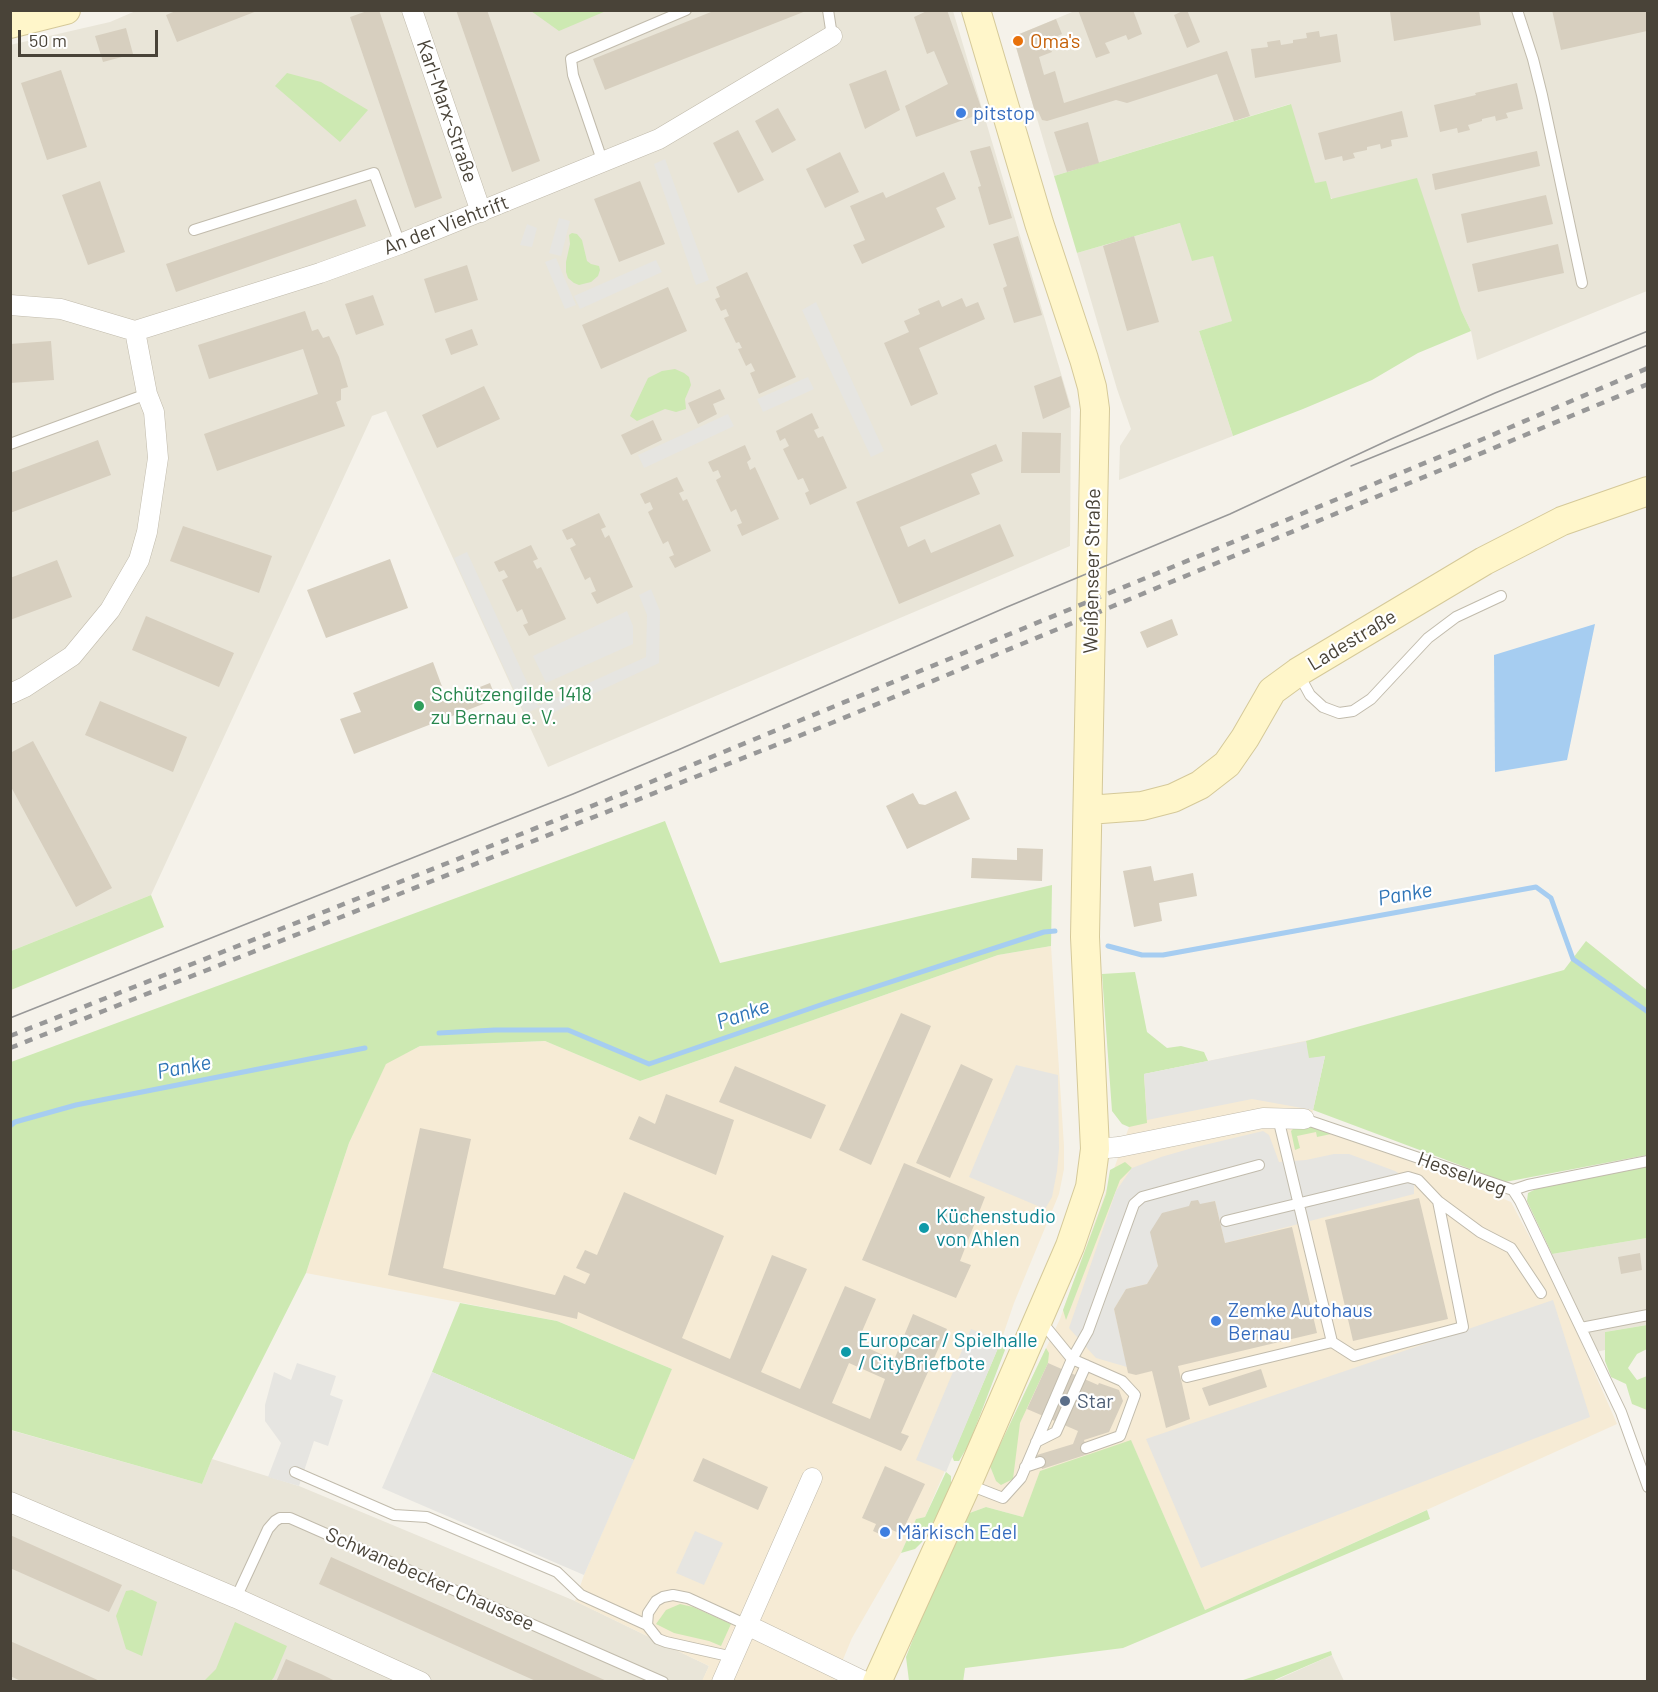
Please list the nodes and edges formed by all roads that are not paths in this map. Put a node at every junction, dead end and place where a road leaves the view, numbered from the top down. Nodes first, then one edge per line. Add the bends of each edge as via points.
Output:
1 (66, 10) edge
2 (412, 10) edge
3 (686, 10) edge
4 (828, 10) edge
5 (1517, 10) edge
6 (979, 12) edge
7 (10, 24) edge
8 (832, 36) joint
9 (603, 163) junction
10 (481, 212) junction
11 (194, 230) dead end
12 (400, 244) junction
13 (1582, 283) dead end
14 (10, 305) edge
15 (135, 331) junction
16 (147, 394) junction
17 (10, 444) edge
18 (1647, 491) edge
19 (1501, 596) dead end
20 (1298, 672) junction
21 (10, 693) edge
22 (1088, 810) junction
23 (1278, 1118) junction
24 (1304, 1119) joint
25 (1095, 1149) junction
26 (1647, 1161) edge
27 (1259, 1165) dead end
28 (1513, 1190) junction
29 (1438, 1201) junction
30 (1298, 1204) junction
31 (1226, 1221) dead end
32 (1541, 1293) dead end
33 (1647, 1315) edge
34 (1039, 1318) junction
35 (1581, 1328) junction
36 (1332, 1342) junction
37 (1072, 1359) junction
38 (1086, 1365) junction
39 (1187, 1377) dead end
40 (1036, 1442) junction
41 (1086, 1448) dead end
42 (1040, 1462) dead end
43 (1025, 1467) junction
44 (295, 1472) dead end
45 (812, 1478) dead end
46 (966, 1484) junction
47 (1647, 1487) edge
48 (10, 1502) edge
49 (236, 1598) junction
50 (647, 1625) junction
51 (747, 1625) junction
52 (733, 1657) junction
53 (421, 1682) edge
54 (663, 1682) edge
55 (722, 1682) edge
56 (865, 1682) edge
57 (877, 1682) edge

1 - 7 main road
2 - 10 street, Karl-Marx-Straße
3 - 9 lane via 571,59
4 - 8 lane, An der Viehtrift
5 - 13 lane via 1542,95
6 - 22 main road, Weißenseer Straße via 1092,387 1095,409
8 - 9 street, An der Viehtrift via 659,139
9 - 10 street, An der Viehtrift
10 - 12 street, An der Viehtrift
11 - 12 lane via 374,173
12 - 15 street, An der Viehtrift
14 - 15 street via 61,309
15 - 16 street
16 - 17 lane
16 - 21 street via 154,412 158,458 139,560 110,610 72,656
18 - 20 main road, Ladestraße via 1562,521 1484,561
19 - 20 lane via 1456,617 1428,638 1371,699 1353,711 1339,713 1323,707 1310,694
20 - 22 main road, Ladestraße via 1272,691 1227,764 1200,785 1173,798 1142,806
22 - 25 main road, Weißenseer Straße via 1078,905 1085,937
23 - 24 street, Hesselweg
23 - 25 street, Hesselweg via 1119,1148
23 - 30 lane
24 - 28 lane, Hesselweg
25 - 34 main road via 1090,1187
26 - 28 lane
27 - 37 lane via 1142,1197 1134,1204 1088,1331
28 - 35 lane, Hesselweg
29 - 30 lane via 1418,1180 1408,1177
29 - 32 lane via 1480,1232 1510,1248
29 - 36 lane via 1463,1327 1354,1356
30 - 31 lane
30 - 36 lane
33 - 35 lane
34 - 37 lane
34 - 46 main road
35 - 47 lane, Hesselweg via 1621,1412
36 - 39 lane
37 - 38 lane
37 - 40 lane
38 - 40 lane via 1056,1432
38 - 41 lane via 1122,1381 1134,1395 1120,1436
40 - 43 lane
42 - 43 lane
43 - 46 lane via 1021,1478 1003,1498
44 - 50 lane via 394,1515 427,1517 557,1572 581,1595
45 - 51 street
46 - 57 main road
48 - 49 street
49 - 53 street
49 - 54 lane, Schwanebecker Chaussee via 268,1529 280,1518 290,1518
50 - 51 lane via 648,1613 656,1601 674,1595
50 - 52 lane via 654,1636 666,1642
51 - 52 street
51 - 56 street
52 - 55 street

